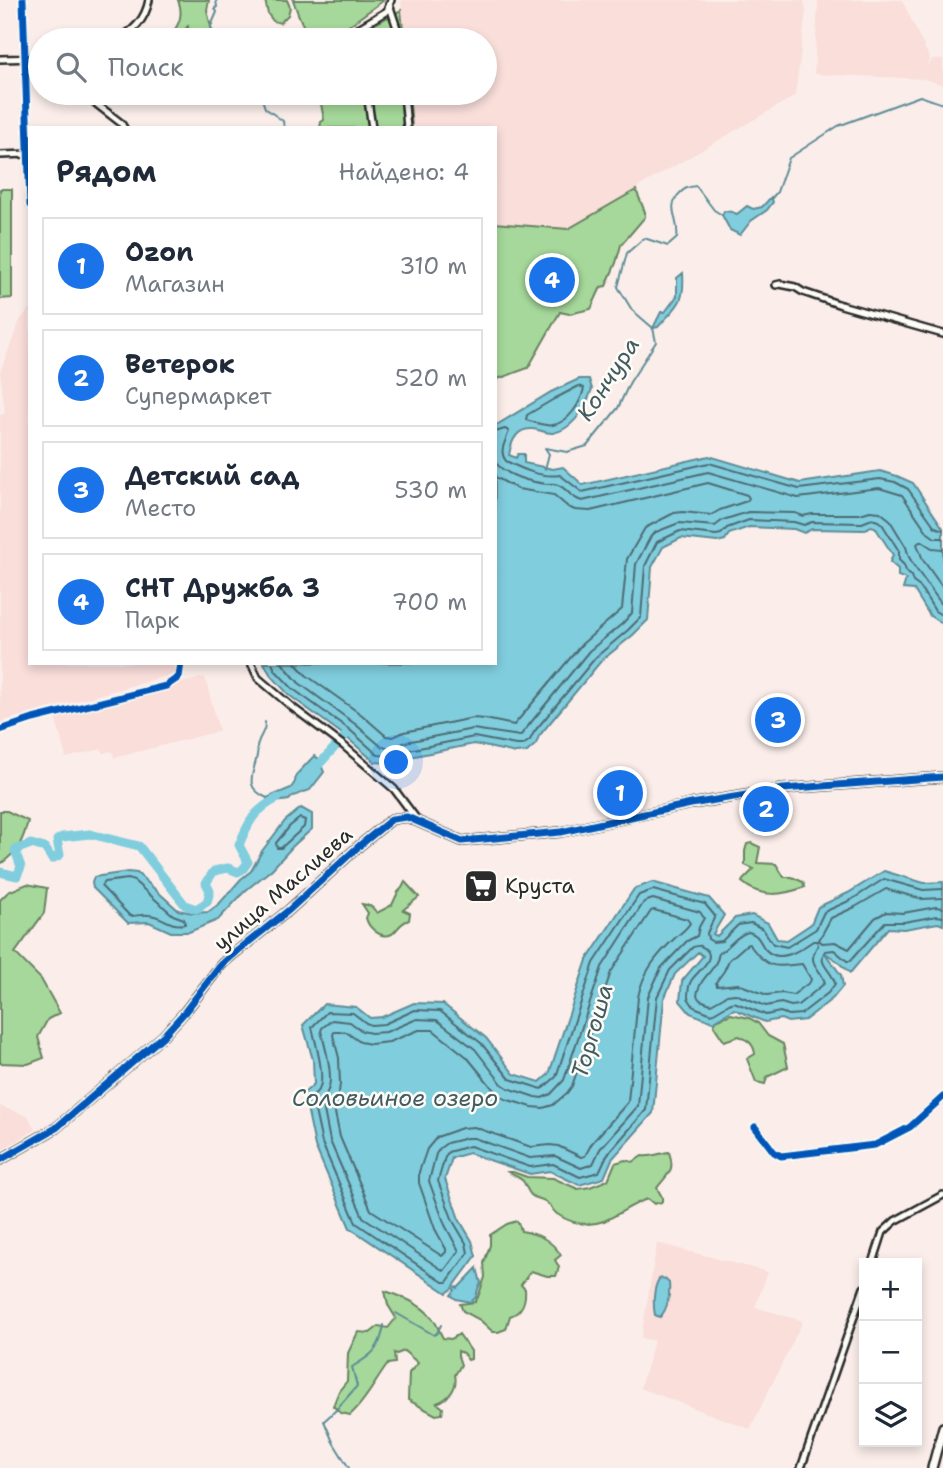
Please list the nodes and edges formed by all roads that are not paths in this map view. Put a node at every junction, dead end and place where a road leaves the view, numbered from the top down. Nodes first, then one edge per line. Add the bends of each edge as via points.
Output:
1 (23, 0) edge
2 (149, 0) edge
3 (390, 2) edge
4 (136, 28) edge
5 (359, 28) edge
6 (397, 28) edge
7 (26, 58) junction
8 (0, 59) edge
9 (97, 105) edge
10 (369, 105) edge
11 (405, 105) edge
12 (28, 126) edge
13 (122, 126) edge
14 (372, 126) edge
15 (408, 126) edge
16 (28, 154) edge
17 (0, 155) edge
18 (776, 285) dead end
19 (943, 334) edge
20 (181, 665) edge
21 (252, 665) edge
22 (0, 730) edge
23 (943, 777) edge
24 (419, 822) junction
25 (943, 1097) edge
26 (755, 1127) dead end
27 (0, 1160) edge
28 (943, 1195) edge
29 (875, 1258) edge
30 (859, 1302) edge
31 (943, 1427) edge
32 (801, 1468) edge
33 (932, 1468) edge

1 - 7 street
2 - 4 street
3 - 5 street via 387,11
3 - 6 street
7 - 8 street
7 - 12 street
9 - 13 street
10 - 14 street
11 - 15 street
16 - 17 street
18 - 19 street
20 - 22 street via 179,677 166,685
21 - 24 street via 258,678 394,789
23 - 24 street via 783,789 561,832 462,841
24 - 27 street, улица Маслиева via 407,817 391,819 231,956 163,1036 49,1132
25 - 26 street via 911,1127 875,1145 781,1156
28 - 29 street via 883,1232
30 - 32 street
31 - 33 street

